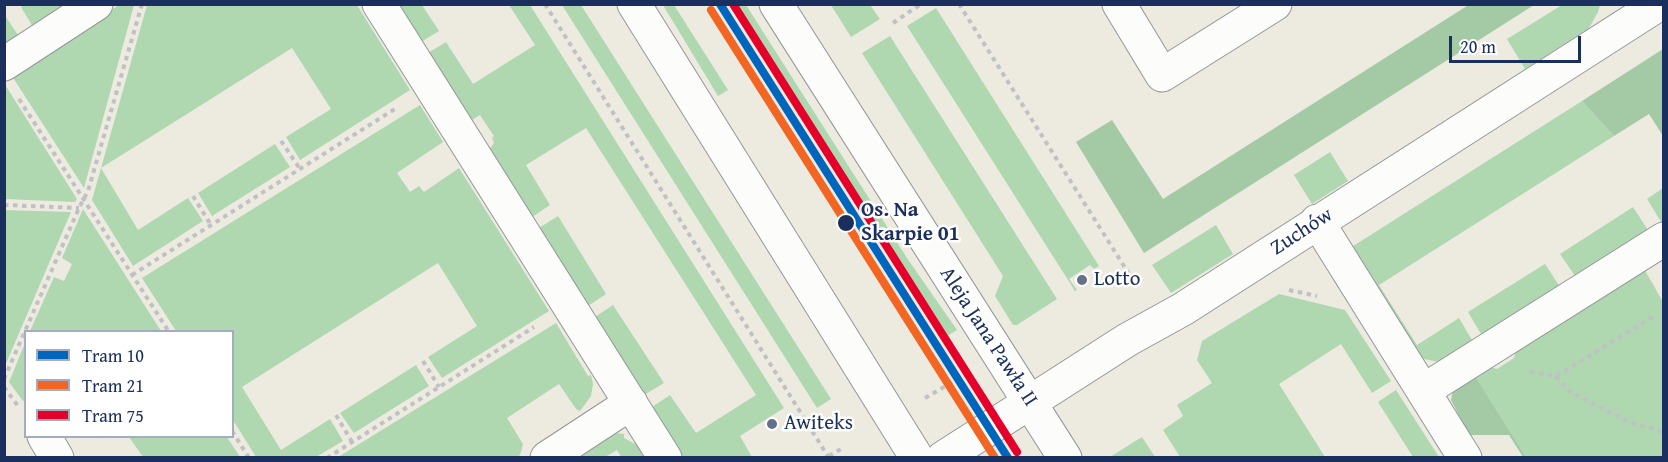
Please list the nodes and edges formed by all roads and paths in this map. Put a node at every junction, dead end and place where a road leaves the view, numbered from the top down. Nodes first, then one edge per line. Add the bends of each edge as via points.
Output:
1 (96, 4) edge
2 (142, 4) edge
3 (379, 4) edge
4 (545, 4) edge
5 (634, 4) edge
6 (776, 4) edge
7 (921, 4) edge
8 (959, 4) edge
9 (1119, 4) edge
10 (1275, 4) edge
11 (1638, 10) edge
12 (893, 23) dead end
13 (4, 64) edge
14 (17, 96) dead end
15 (401, 106) dead end
16 (281, 141) dead end
17 (300, 169) junction
18 (192, 196) dead end
19 (84, 199) junction
20 (4, 205) edge
21 (79, 208) junction
22 (1317, 221) junction
23 (211, 225) junction
24 (1664, 239) edge
25 (1129, 274) dead end
26 (132, 275) junction
27 (1284, 289) dead end
28 (1326, 297) dead end
29 (569, 305) junction
30 (1656, 315) dead end
31 (25, 330) edge
32 (168, 330) edge
33 (24, 333) edge
34 (423, 361) dead end
35 (1525, 371) dead end
36 (964, 376) dead end
37 (1556, 376) junction
38 (4, 379) edge
39 (4, 387) edge
40 (439, 387) junction
41 (1423, 391) junction
42 (928, 396) dead end
43 (631, 403) junction
44 (1031, 403) junction
45 (18, 406) dead end
46 (336, 415) dead end
47 (1664, 432) edge
48 (234, 434) edge
49 (45, 438) edge
50 (352, 442) junction
51 (841, 449) dead end
52 (829, 457) edge
53 (57, 458) edge
54 (249, 458) edge
55 (327, 458) edge
56 (547, 458) edge
57 (665, 458) edge
58 (917, 458) edge
59 (943, 458) edge
60 (1065, 458) edge
61 (1466, 458) edge

1 - 13 street
2 - 19 path
3 - 29 street
4 - 52 path
5 - 58 street
6 - 44 street, Aleja Jana Pawła II
7 - 12 path
8 - 25 path
9 - 10 street via 1162,75
11 - 22 street, Zuchów
14 - 19 path
15 - 17 path
16 - 17 path
17 - 23 path
18 - 23 path
19 - 21 path
19 - 26 path
20 - 21 path
21 - 31 path
22 - 41 street
22 - 44 street, Zuchów
23 - 26 path
24 - 41 street
26 - 32 path
27 - 28 path
29 - 40 path
29 - 43 street
30 - 37 path
33 - 38 path
34 - 40 path
35 - 37 path
36 - 42 path
37 - 47 path via 1569,391 1629,422
39 - 45 path
40 - 50 path
41 - 61 street
43 - 56 street
43 - 57 street
44 - 59 street, Zuchów
44 - 60 street, Aleja Jana Pawła II
46 - 50 path
48 - 54 path
49 - 53 street
50 - 55 path
51 - 52 path

